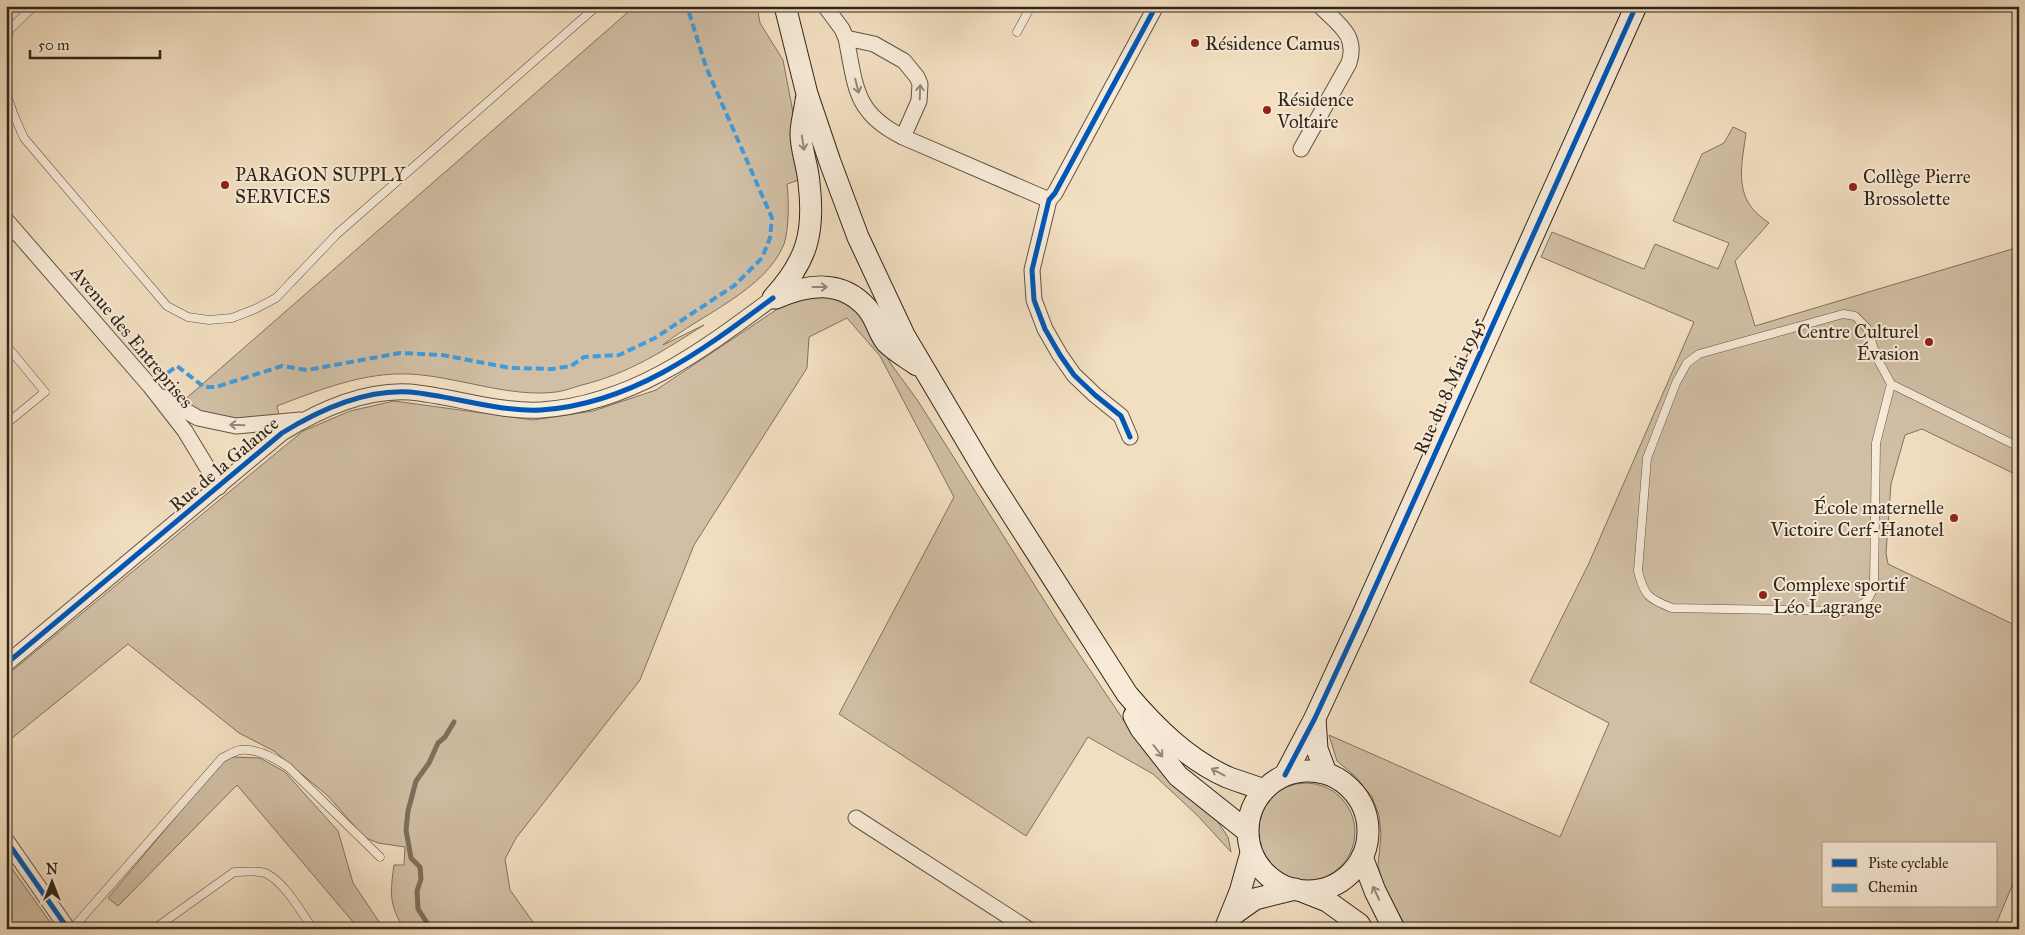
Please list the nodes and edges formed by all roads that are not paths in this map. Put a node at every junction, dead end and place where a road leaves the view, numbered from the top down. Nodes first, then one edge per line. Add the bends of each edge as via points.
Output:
1 (34, 6) edge
2 (597, 6) edge
3 (785, 6) edge
4 (825, 6) edge
5 (1031, 6) edge
6 (1156, 6) edge
7 (1320, 6) edge
8 (1636, 6) edge
9 (1017, 32) dead end
10 (846, 38) junction
11 (6, 41) edge
12 (6, 92) edge
13 (807, 94) junction
14 (903, 137) junction
15 (1301, 149) dead end
16 (1049, 200) junction
17 (6, 220) edge
18 (773, 298) junction
19 (6, 345) edge
20 (925, 372) junction
21 (1891, 384) junction
22 (156, 394) junction
23 (303, 420) junction
24 (6, 424) edge
25 (1130, 437) dead end
26 (2019, 447) edge
27 (219, 487) junction
28 (6, 664) edge
29 (1127, 694) junction
30 (1315, 718) junction
31 (1326, 773) junction
32 (1285, 775) junction
33 (1264, 790) junction
34 (856, 818) dead end
35 (1247, 831) junction
36 (6, 840) edge
37 (1250, 853) junction
38 (380, 857) dead end
39 (1362, 857) junction
40 (1300, 891) junction
41 (1228, 922) edge
42 (68, 929) edge
43 (72, 929) edge
44 (154, 929) edge
45 (313, 929) edge
46 (1028, 929) edge
47 (1362, 929) edge
48 (1394, 929) edge

1 - 11 lane via 10,29
2 - 12 lane via 337,234 276,298 232,318 209,320 188,317 167,306 24,138
3 - 13 main road
4 - 10 street
5 - 9 lane
6 - 16 street
7 - 15 street via 1347,33 1352,54
8 - 30 main road, Rue du 8 Mai 1945
10 -> 14 street via 863,106 880,123
14 -> 10 street via 920,101 917,77 904,61 874,44
13 -> 18 main road via 801,134 809,183 811,226 808,245 788,282
13 - 20 main road via 858,237
14 - 16 street
16 - 25 street via 1032,270 1034,300 1045,329 1074,375 1121,416
17 - 22 street, Avenue des Entreprises
18 -> 20 main road via 816,286 844,291 868,309 886,341
18 - 23 street, Rue de la Galance via 705,349 663,373 623,392 579,404 541,410 521,409 409,392 379,394 342,403
19 - 24 lane via 45,392
20 - 29 main road
21 - 21 lane via 1866,328 1855,316 1843,314 1699,354 1687,363 1647,458 1638,571 1642,589 1652,600 1672,608 1844,611 1864,604 1874,585 1876,443
21 - 26 lane
23 -> 22 street via 236,426 219,424 198,418
22 - 27 street, Avenue des Entreprises
23 - 27 street, Rue de la Galance via 282,433
27 - 28 street, Rue de la Galance
33 -> 29 main road via 1197,761 1163,732
29 -> 35 main road via 1141,729 1178,776
30 - 31 main road, Rue du 8 Mai 1945 via 1317,749
30 - 32 main road, Rue du 8 Mai 1945
31 - 32 main road via 1309,770
31 - 39 main road via 1355,793 1365,812 1368,829
32 - 33 main road
33 - 35 main road via 1251,809
34 - 46 street
35 - 37 main road
36 - 42 street
37 - 40 main road via 1256,866 1268,878
37 - 41 main road
38 - 43 lane via 288,767 275,758 238,750 222,758
39 - 40 main road via 1348,878 1322,890
48 -> 39 main road
40 - 41 main road via 1255,899
40 - 47 main road via 1327,901
44 - 45 lane via 234,872 249,871 264,873 279,882

